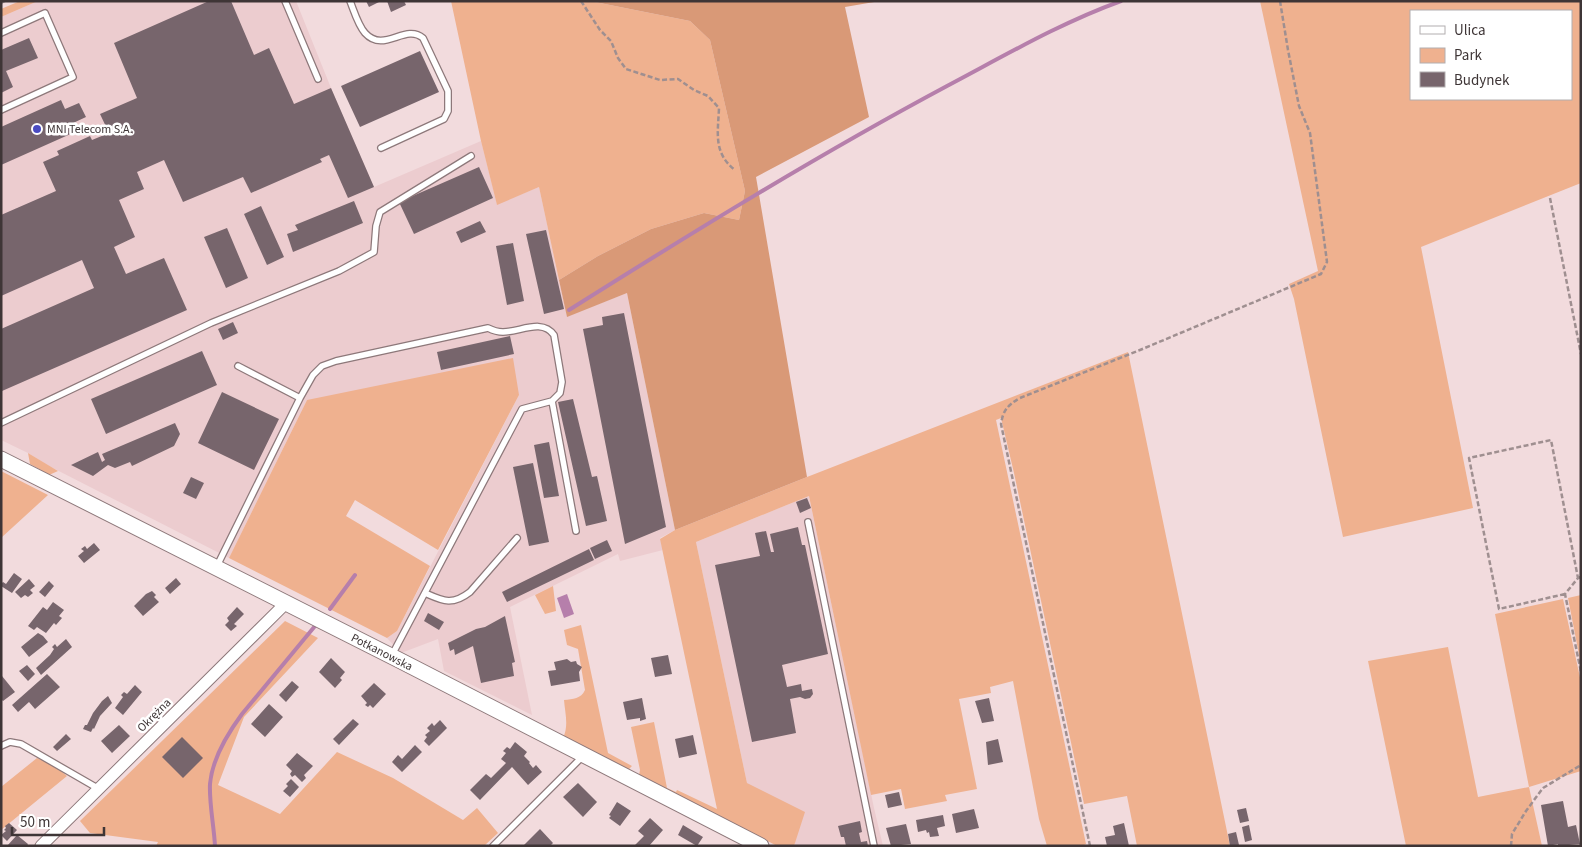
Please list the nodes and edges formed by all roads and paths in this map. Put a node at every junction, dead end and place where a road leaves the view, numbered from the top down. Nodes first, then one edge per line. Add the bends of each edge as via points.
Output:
1 (5, 1) edge
2 (285, 1) edge
3 (350, 1) edge
4 (581, 1) edge
5 (1280, 1) edge
6 (1, 3) edge
7 (1, 33) edge
8 (318, 79) dead end
9 (1, 110) edge
10 (380, 148) dead end
11 (471, 156) dead end
12 (735, 170) dead end
13 (1550, 198) dead end
14 (1581, 354) edge
15 (238, 366) dead end
16 (300, 398) junction
17 (552, 401) junction
18 (1, 423) edge
19 (1, 460) edge
20 (808, 522) dead end
21 (576, 531) dead end
22 (516, 538) dead end
23 (216, 568) junction
24 (1579, 578) edge
25 (425, 593) junction
26 (1565, 594) junction
27 (286, 603) junction
28 (392, 656) junction
29 (1581, 672) edge
30 (1, 746) edge
31 (584, 755) junction
32 (1581, 766) edge
33 (99, 788) junction
34 (41, 846) edge
35 (493, 846) edge
36 (761, 846) edge
37 (874, 846) edge
38 (1090, 846) edge
39 (1511, 846) edge

1 - 6 path
2 - 8 lane
3 - 10 lane via 363,30 371,38 384,41 413,33 423,38 448,91 448,111 444,119
4 - 12 path via 611,41 626,69 660,80 678,79 708,96 719,108 719,151
5 - 38 path via 1300,106 1310,134 1327,262 1321,274 1020,398 1007,406 1002,415 1001,424
7 - 9 lane via 45,13 73,77
11 - 18 lane via 380,212 374,252 339,272 210,324
13 - 14 path
15 - 16 lane
16 - 17 lane via 312,375 322,366 336,361 488,328 502,332 541,326 550,329 554,335 562,382 560,392
16 - 23 lane
17 - 21 lane
17 - 25 lane via 522,409
19 - 23 street, Potkanowska
20 - 37 lane
22 - 25 lane via 462,598 443,601
23 - 27 street, Potkanowska
24 - 26 path
24 - 26 path via 1550,440 1469,458 1499,609
25 - 28 lane
26 - 29 path
27 - 28 street, Potkanowska
27 - 33 street, Okrężna
28 - 31 street, Potkanowska
30 - 33 lane via 10,742 21,744
31 - 35 lane
31 - 36 street, Potkanowska
32 - 39 path via 1543,788 1512,834
33 - 34 street, Okrężna

